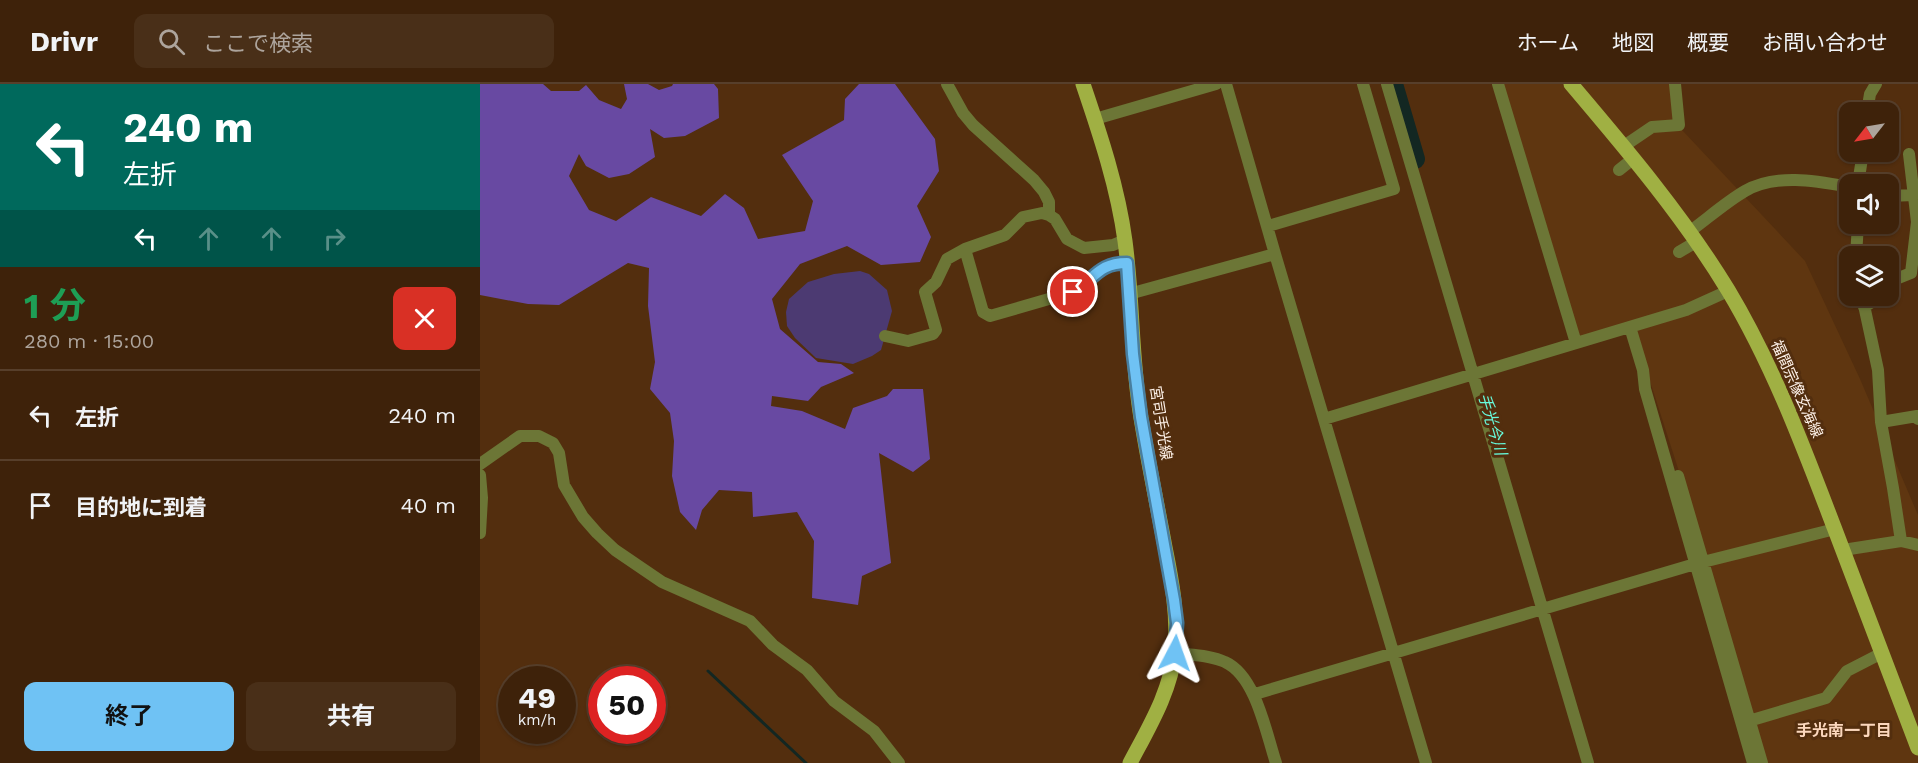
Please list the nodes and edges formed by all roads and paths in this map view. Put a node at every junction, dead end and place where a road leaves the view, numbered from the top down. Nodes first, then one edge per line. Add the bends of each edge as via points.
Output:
1 (947, 84) edge
2 (1083, 84) edge
3 (1216, 84) edge
4 (1226, 84) edge
5 (1363, 84) edge
6 (1387, 84) edge
7 (1498, 84) edge
8 (1571, 84) edge
9 (1675, 84) edge
10 (1876, 84) edge
11 (1869, 102) edge
12 (1095, 119) junction
13 (1624, 146) junction
14 (1909, 154) dead end
15 (1634, 158) junction
16 (1619, 170) dead end
17 (1839, 185) edge
18 (1914, 195) junction
19 (1899, 196) edge
20 (1049, 215) junction
21 (1268, 226) junction
22 (1693, 237) junction
23 (1125, 240) junction
24 (965, 249) junction
25 (1679, 252) dead end
26 (1275, 254) junction
27 (1127, 263) junction
28 (1899, 278) edge
29 (1728, 291) junction
30 (1130, 294) junction
31 (1864, 306) edge
32 (1630, 327) junction
33 (885, 336) dead end
34 (1576, 343) junction
35 (1477, 373) junction
36 (1324, 419) junction
37 (1918, 419) edge
38 (1881, 422) junction
39 (480, 464) edge
40 (480, 475) edge
41 (1835, 529) junction
42 (480, 533) edge
43 (1901, 541) junction
44 (1918, 544) edge
45 (1843, 550) junction
46 (1700, 563) junction
47 (1545, 608) junction
48 (1393, 652) junction
49 (1175, 653) junction
50 (1882, 653) junction
51 (1255, 694) junction
52 (1746, 722) junction
53 (1918, 748) edge
54 (899, 763) edge
55 (1130, 763) edge
56 (1275, 763) edge
57 (1426, 763) edge
58 (1588, 763) edge
59 (1753, 763) edge
60 (1762, 763) edge

1 - 20 street via 973,125 1044,192
2 - 12 main road, 宮司手光線
3 - 12 street
4 - 21 street
5 - 21 street via 1394,189
6 - 35 street
7 - 34 street
8 - 13 main road, 福間宗像玄海線
9 - 13 street via 1679,125 1652,127
10 - 11 street
12 - 23 main road, 宮司手光線
13 - 15 main road, 福間宗像玄海線
14 - 18 street
15 - 16 street
15 - 22 main road, 福間宗像玄海線
17 - 22 street via 1788,181 1746,190
18 - 19 street
18 - 28 street via 1917,222 1911,273
20 - 23 street via 1067,239 1084,248
20 - 24 street via 1023,217 1005,235
21 - 26 street
22 - 25 street
22 - 29 main road, 福間宗像玄海線
23 - 27 main road, 宮司手光線
24 - 27 street via 983,312 990,316 1073,292 1105,267
24 - 33 street via 947,259 936,282 925,292 936,330 933,334 908,340
26 - 30 street
26 - 36 street
27 - 30 main road, 宮司手光線
29 - 32 street via 1686,310
29 - 41 main road, 福間宗像玄海線 via 1771,370
30 - 49 main road, 宮司手光線 via 1141,417 1177,623
31 - 38 street via 1878,370
32 - 34 street
32 - 46 street
34 - 35 street
35 - 36 street
35 - 47 street
36 - 48 street
37 - 38 street via 1917,416
38 - 43 street
39 - 54 street via 520,436 538,436 553,443 569,495 582,517 609,544 662,582 750,621 773,645 807,670 834,701 874,731
40 - 42 street
41 - 45 main road, 福間宗像玄海線
41 - 46 street
43 - 44 street
43 - 45 street
45 - 50 main road, 福間宗像玄海線
46 - 47 street
46 - 52 street
47 - 48 street
47 - 58 street
48 - 51 street
48 - 57 street
49 - 51 street via 1225,662 1238,670
49 - 55 main road, 宮司手光線 via 1160,705
50 - 52 street via 1847,671 1826,698
50 - 53 main road, 福間宗像玄海線
51 - 56 street
52 - 59 street
52 - 60 street

